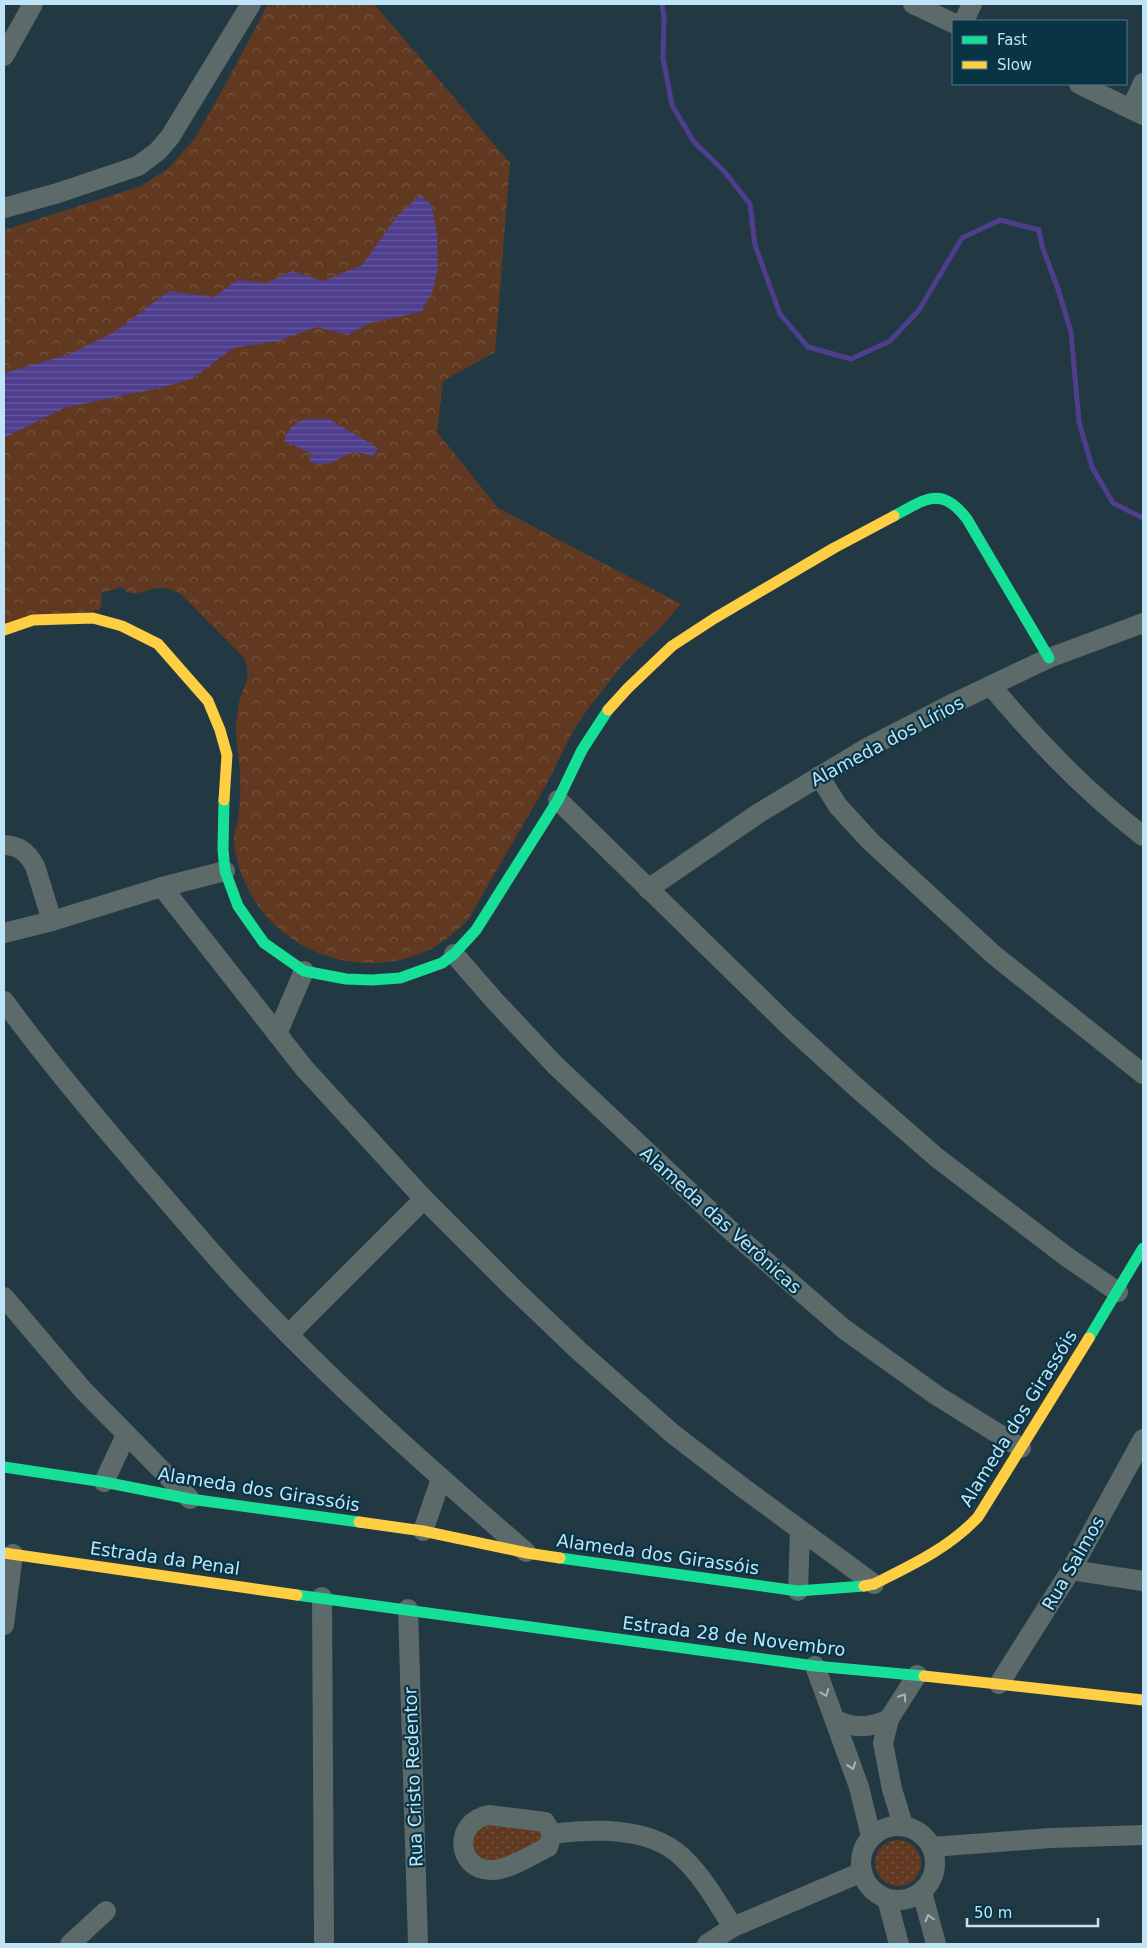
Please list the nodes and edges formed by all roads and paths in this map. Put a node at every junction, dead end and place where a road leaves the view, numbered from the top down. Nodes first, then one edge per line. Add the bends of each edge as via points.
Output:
1 (33, 4) edge
2 (251, 4) edge
3 (913, 4) edge
4 (972, 4) edge
5 (964, 20) edge
6 (952, 23) edge
7 (4, 56) edge
8 (1143, 83) edge
9 (1081, 85) edge
10 (1137, 112) edge
11 (4, 208) edge
12 (1143, 623) edge
13 (4, 630) edge
14 (1050, 658) junction
15 (992, 686) junction
16 (820, 776) junction
17 (558, 800) junction
18 (1143, 836) edge
19 (4, 845) edge
20 (225, 872) junction
21 (162, 887) junction
22 (648, 889) junction
23 (52, 921) junction
24 (4, 933) edge
25 (454, 954) junction
26 (304, 970) junction
27 (4, 1001) edge
28 (277, 1034) junction
29 (1143, 1074) edge
30 (424, 1199) junction
31 (1143, 1248) edge
32 (1118, 1292) junction
33 (4, 1297) edge
34 (288, 1334) junction
35 (126, 1434) junction
36 (1143, 1438) edge
37 (1021, 1448) junction
38 (4, 1467) edge
39 (441, 1479) junction
40 (104, 1482) junction
41 (190, 1499) junction
42 (800, 1530) junction
43 (423, 1531) junction
44 (8, 1553) edge
45 (527, 1553) junction
46 (1071, 1570) junction
47 (1143, 1581) edge
48 (874, 1584) junction
49 (798, 1592) junction
50 (322, 1597) junction
51 (408, 1609) junction
52 (4, 1624) edge
53 (814, 1666) junction
54 (917, 1675) junction
55 (999, 1684) junction
56 (1143, 1700) edge
57 (889, 1718) junction
58 (836, 1720) junction
59 (903, 1825) junction
60 (552, 1834) dead end
61 (1143, 1835) edge
62 (871, 1836) junction
63 (932, 1847) junction
64 (862, 1872) junction
65 (922, 1892) junction
66 (886, 1899) junction
67 (106, 1911) dead end
68 (733, 1927) junction
69 (324, 1940) dead end
70 (70, 1944) edge
71 (418, 1944) edge
72 (707, 1944) edge
73 (899, 1944) edge
74 (936, 1944) edge

1 - 7 street
2 - 11 street via 170,137 158,151 138,166
3 - 6 street
4 - 5 street
8 - 10 street
9 - 10 street
12 - 14 street, Alameda dos Lírios
13 - 20 street via 33,620 93,618 122,626 158,644 186,673 208,701 226,755
14 - 15 street, Alameda dos Lírios
14 - 17 street via 958,506 938,497 922,501 834,548 672,646 607,712 582,750
15 - 16 street, Alameda dos Lírios via 864,749
15 - 18 street via 1048,750
16 - 22 street, Alameda dos Lírios via 759,813
16 - 29 street via 838,806 884,854 994,955
17 - 22 street
17 - 25 street via 492,907
19 - 23 street via 23,850 30,858
20 - 21 street
20 - 26 street via 238,906 264,943
21 - 23 street
21 - 28 street
22 - 32 street via 789,1026 936,1157 1067,1258
23 - 24 street
25 - 26 street via 442,963 400,978 346,979
25 - 37 street, Alameda das Verônicas via 555,1065 729,1229 844,1329 936,1395
26 - 28 street
27 - 34 street via 108,1132 231,1274
28 - 30 street
30 - 34 street
30 - 42 street via 600,1370 673,1434
31 - 32 street, Alameda dos Girassóis
32 - 37 street, Alameda dos Girassóis
33 - 35 street via 83,1390
34 - 39 street
35 - 40 street
35 - 41 street
36 - 46 street, Rua Salmos
37 - 48 street, Alameda dos Girassóis via 992,1497 966,1530 932,1555
38 - 40 street, Alameda dos Girassóis
39 - 43 street
39 - 45 street
40 - 41 street, Alameda dos Girassóis
41 - 43 street, Alameda dos Girassóis
42 - 48 street
42 - 49 street
43 - 45 street, Alameda dos Girassóis
44 - 50 street, Estrada da Penal
44 - 52 street
45 - 49 street, Alameda dos Girassóis
46 - 47 street
46 - 55 street, Rua Salmos
48 - 49 street, Alameda dos Girassóis
50 - 51 street, Estrada 28 de Novembro
50 - 69 street
51 - 53 street, Estrada 28 de Novembro
51 - 71 street, Rua Cristo Redentor
53 - 54 street, Estrada 28 de Novembro
53 -> 58 street
54 - 55 street, Estrada 28 de Novembro
57 -> 54 street
55 - 56 street, Estrada 28 de Novembro
57 - 58 street via 869,1727 850,1726
57 - 59 street via 883,1743
58 -> 62 street via 859,1787
59 - 62 street via 891,1825
59 - 63 street via 925,1836
60 - 68 street via 620,1832 653,1838 680,1855 702,1879
61 - 63 street
62 - 64 street via 860,1859
63 - 65 street via 935,1871
64 - 66 street via 867,1884
64 - 68 street
65 - 66 street via 911,1898
74 -> 65 street
66 - 73 street
67 - 70 street
68 - 72 street

